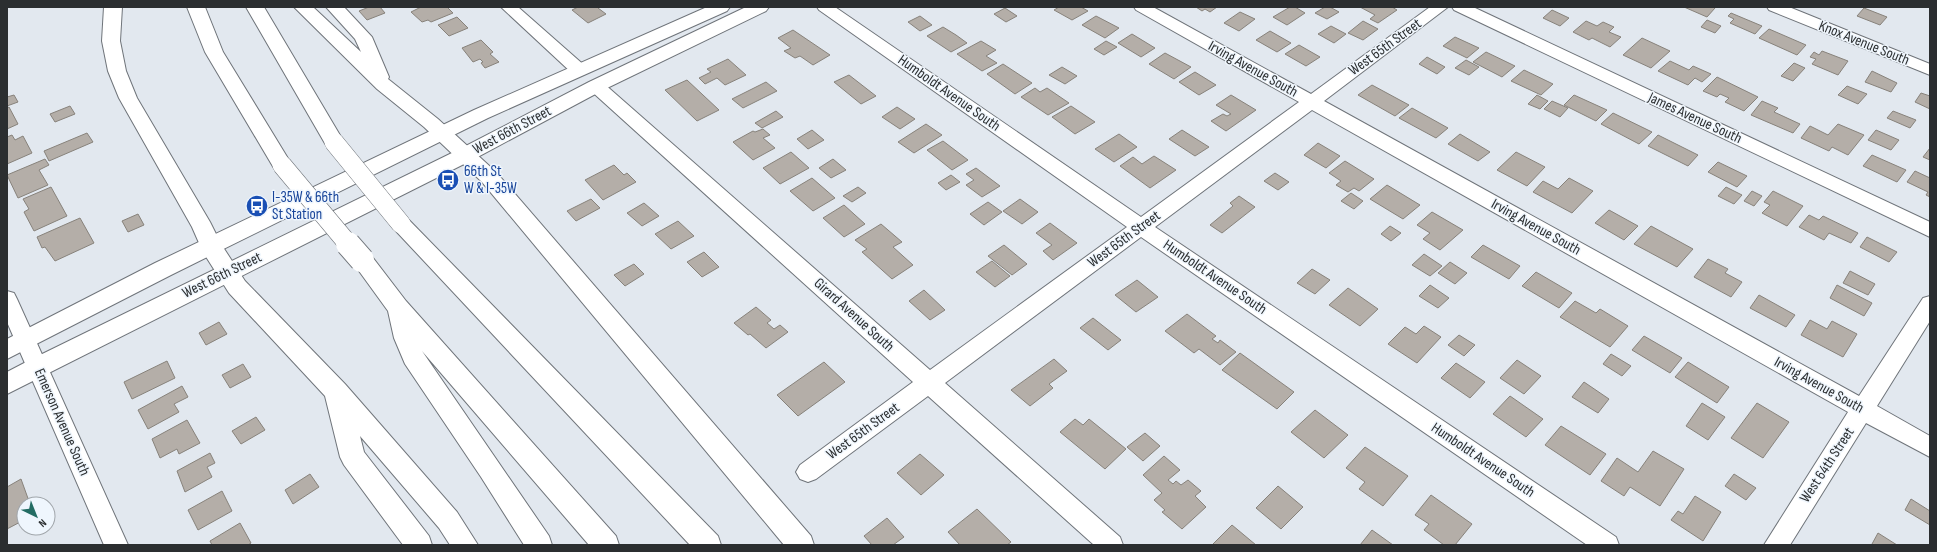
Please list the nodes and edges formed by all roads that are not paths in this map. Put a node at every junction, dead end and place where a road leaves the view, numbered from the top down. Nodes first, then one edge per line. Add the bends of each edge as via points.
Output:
1 (113, 7) edge
2 (196, 7) edge
3 (255, 7) edge
4 (303, 7) edge
5 (335, 7) edge
6 (509, 7) edge
7 (721, 7) edge
8 (760, 7) edge
9 (825, 7) edge
10 (1142, 7) edge
11 (1440, 7) edge
12 (1460, 7) edge
13 (1775, 7) edge
14 (579, 70) junction
15 (1930, 70) edge
16 (384, 85) junction
17 (596, 86) junction
18 (1311, 102) junction
19 (443, 134) junction
20 (465, 155) junction
21 (1141, 227) junction
22 (1930, 230) edge
23 (211, 246) junction
24 (229, 272) junction
25 (7, 299) edge
26 (1930, 304) edge
27 (398, 307) junction
28 (17, 346) edge
29 (38, 367) junction
30 (930, 382) junction
31 (7, 384) edge
32 (336, 391) junction
33 (1863, 410) junction
34 (1930, 447) edge
35 (808, 472) dead end
36 (116, 545) edge
37 (419, 545) edge
38 (465, 545) edge
39 (539, 545) edge
40 (606, 545) edge
41 (708, 545) edge
42 (801, 545) edge
43 (1111, 545) edge
44 (1607, 545) edge
45 (1776, 545) edge

1 - 23 main road via 111,41 117,71 128,98 203,227
2 - 27 main road, bridge via 214,52 282,165
3 - 41 main road, bridge via 334,142 401,224
4 - 16 main road
5 - 16 main road via 364,37
6 - 14 street
7 - 14 main road, West 66th Street
8 - 17 main road, West 66th Street
9 - 21 street, Humboldt Avenue South
10 - 18 street, Irving Avenue South
11 - 18 street, West 65th Street
12 - 22 street, James Avenue South
13 - 15 street, Knox Avenue South
14 - 19 main road, West 66th Street
16 - 19 main road
17 - 20 main road, West 66th Street
17 - 30 street, Girard Avenue South
18 - 21 street, West 65th Street
18 - 33 street, Irving Avenue South
19 - 20 main road
19 - 23 main road, West 66th Street
20 - 24 main road, West 66th Street
20 - 42 main road via 489,177
21 - 30 street, West 65th Street
21 - 44 street, Humboldt Avenue South
23 - 24 main road
23 - 28 main road, West 66th Street via 163,268
24 - 29 main road, West 66th Street
24 - 32 main road via 237,287
25 - 28 street, Emerson Avenue South
26 - 33 street, West 64th Street
27 - 39 main road via 413,357
27 - 40 main road
28 - 29 street, Emerson Avenue South
29 - 31 main road, West 66th Street
29 - 36 street, Emerson Avenue South
30 - 35 street, West 65th Street
30 - 43 street, Girard Avenue South
32 - 37 main road via 353,457
32 - 38 main road via 448,520
33 - 34 street, Irving Avenue South
33 - 45 street, West 64th Street

